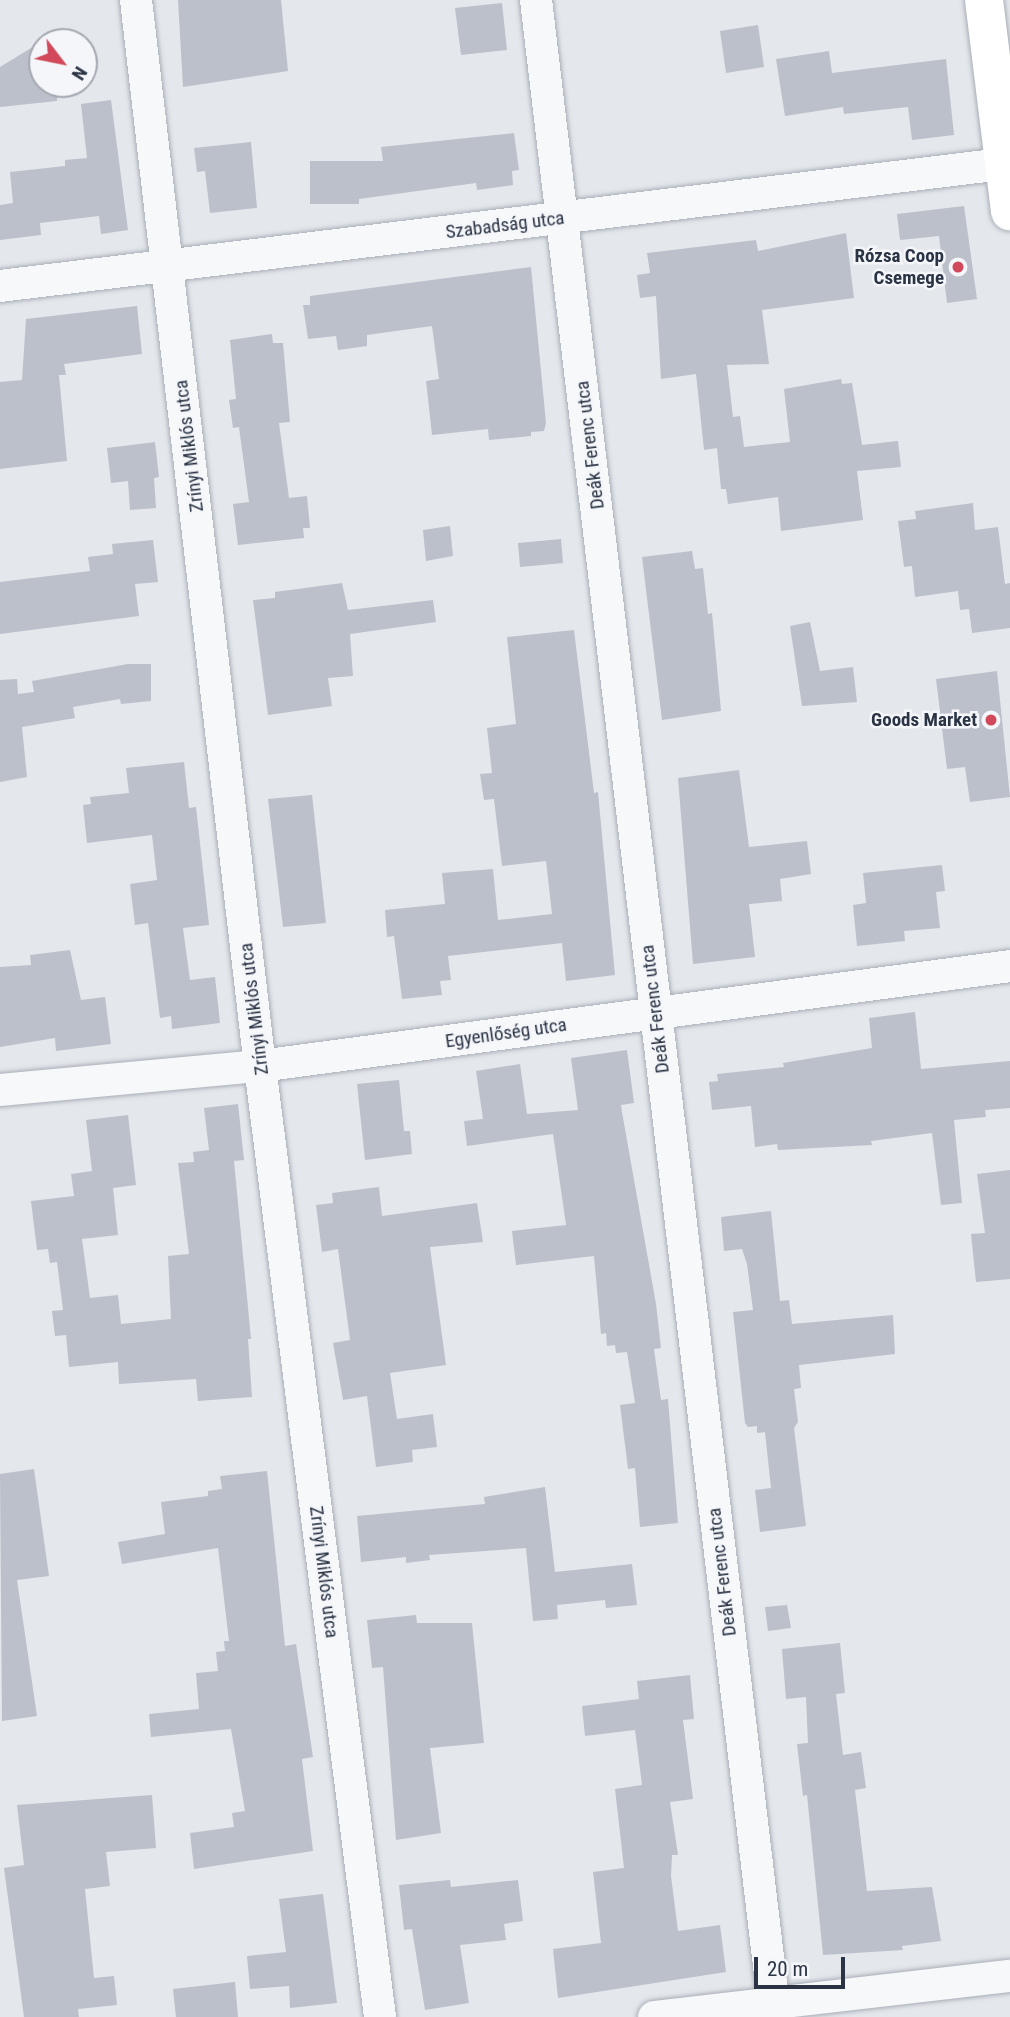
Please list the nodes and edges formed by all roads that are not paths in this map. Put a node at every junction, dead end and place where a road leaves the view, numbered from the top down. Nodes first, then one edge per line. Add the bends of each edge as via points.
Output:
1 (135, 0) edge
2 (536, 0) edge
3 (984, 0) edge
4 (1007, 163) edge
5 (1010, 211) edge
6 (563, 218) junction
7 (169, 267) junction
8 (0, 286) edge
9 (1010, 966) edge
10 (656, 1013) junction
11 (260, 1066) junction
12 (0, 1090) edge
13 (1010, 1976) edge
14 (774, 2010) edge
15 (380, 2017) edge
16 (654, 2017) edge

1 - 7 street, Zrínyi Miklós utca
2 - 6 street, Deák Ferenc utca
3 - 4 street
4 - 5 street
4 - 6 street, Szabadság utca
6 - 7 street, Szabadság utca
6 - 10 street, Deák Ferenc utca
7 - 8 street, Szabadság utca
7 - 11 street, Zrínyi Miklós utca
9 - 10 street, Egyenlőség utca
10 - 11 street, Egyenlőség utca
10 - 14 street, Deák Ferenc utca
11 - 12 street, Egyenlőség utca
11 - 15 street, Zrínyi Miklós utca
13 - 14 street
14 - 16 street

